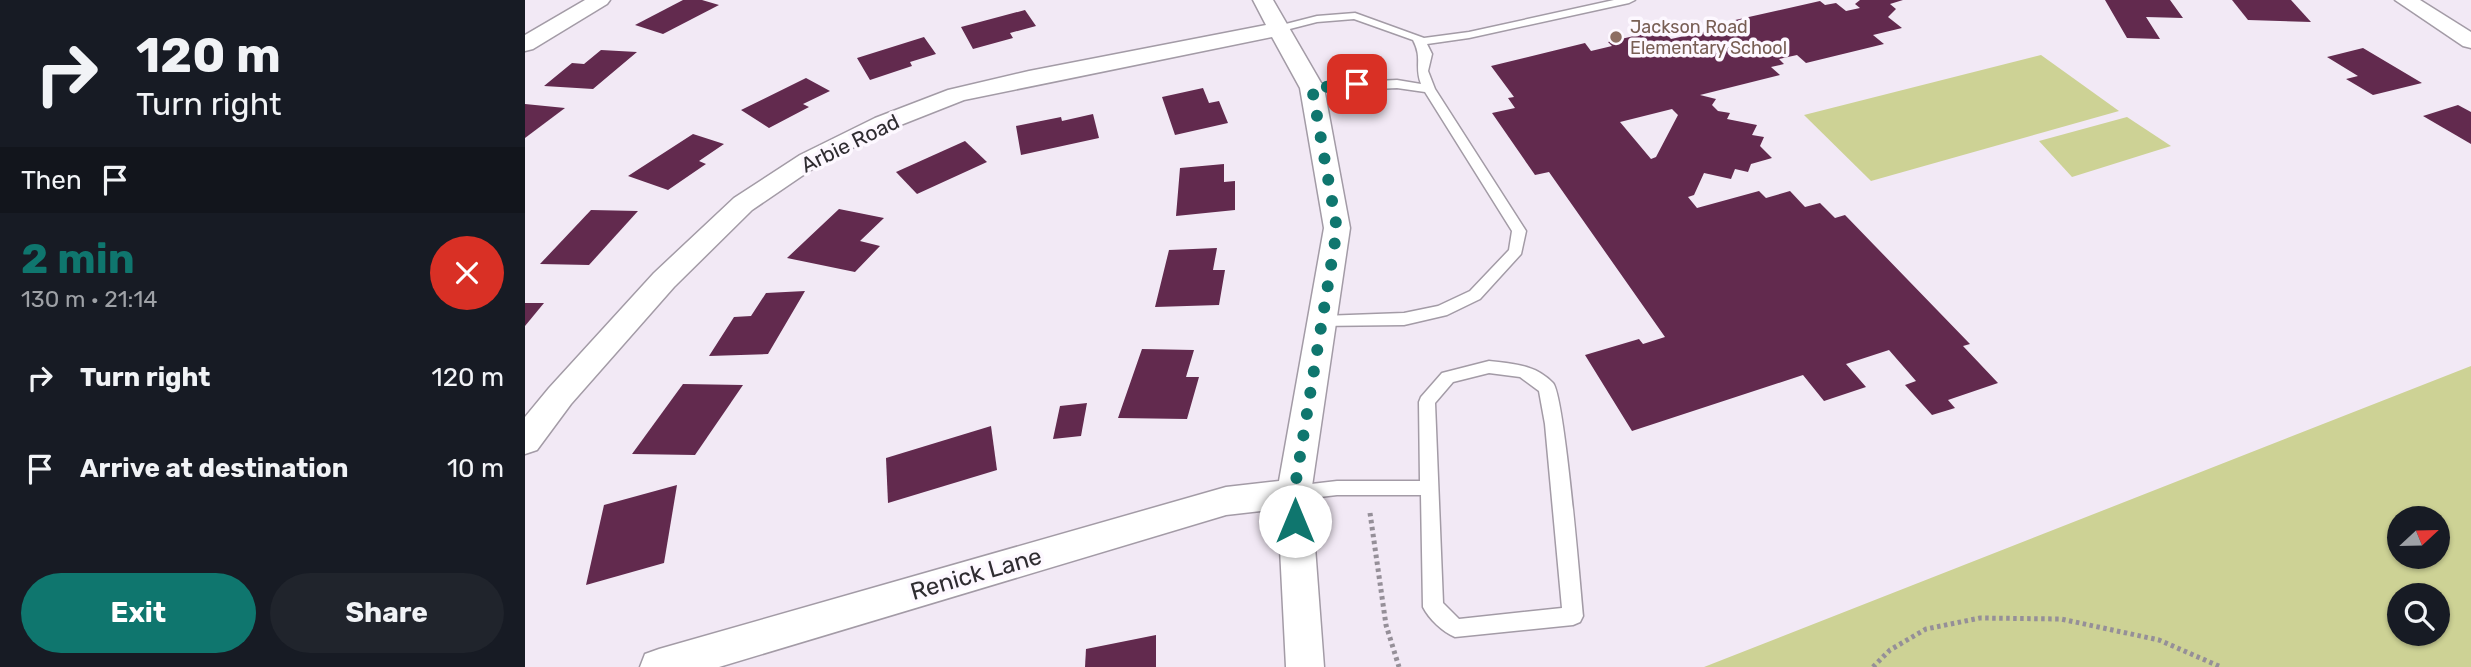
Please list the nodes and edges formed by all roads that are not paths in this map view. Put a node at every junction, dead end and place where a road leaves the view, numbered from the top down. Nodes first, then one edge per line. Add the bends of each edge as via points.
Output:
1 (600, 0) edge
2 (1263, 0) edge
3 (1629, 0) edge
4 (2405, 0) edge
5 (1279, 29) junction
6 (2471, 41) edge
7 (1420, 42) junction
8 (525, 44) edge
9 (1312, 88) junction
10 (1429, 89) junction
11 (1322, 322) junction
12 (525, 442) edge
13 (1429, 488) junction
14 (1294, 493) junction
15 (659, 667) edge
16 (1305, 667) edge

1 - 8 street
2 - 5 street
3 - 7 lane
4 - 6 street
5 - 7 lane via 1355,16 1397,29
5 - 9 street
5 - 12 street, Arbie Road via 957,95 884,123 809,160 743,204 664,280
7 - 10 lane via 1426,54 1422,71
9 - 10 lane via 1397,84
9 - 11 street via 1337,229
10 - 11 lane via 1520,231 1516,251 1475,295 1442,311 1404,318
11 - 14 street
13 - 13 lane via 1427,402 1448,377 1489,367 1524,371 1547,388 1573,616 1455,628 1433,607
13 - 14 lane
14 - 15 street, Renick Lane via 1226,501
14 - 16 street

